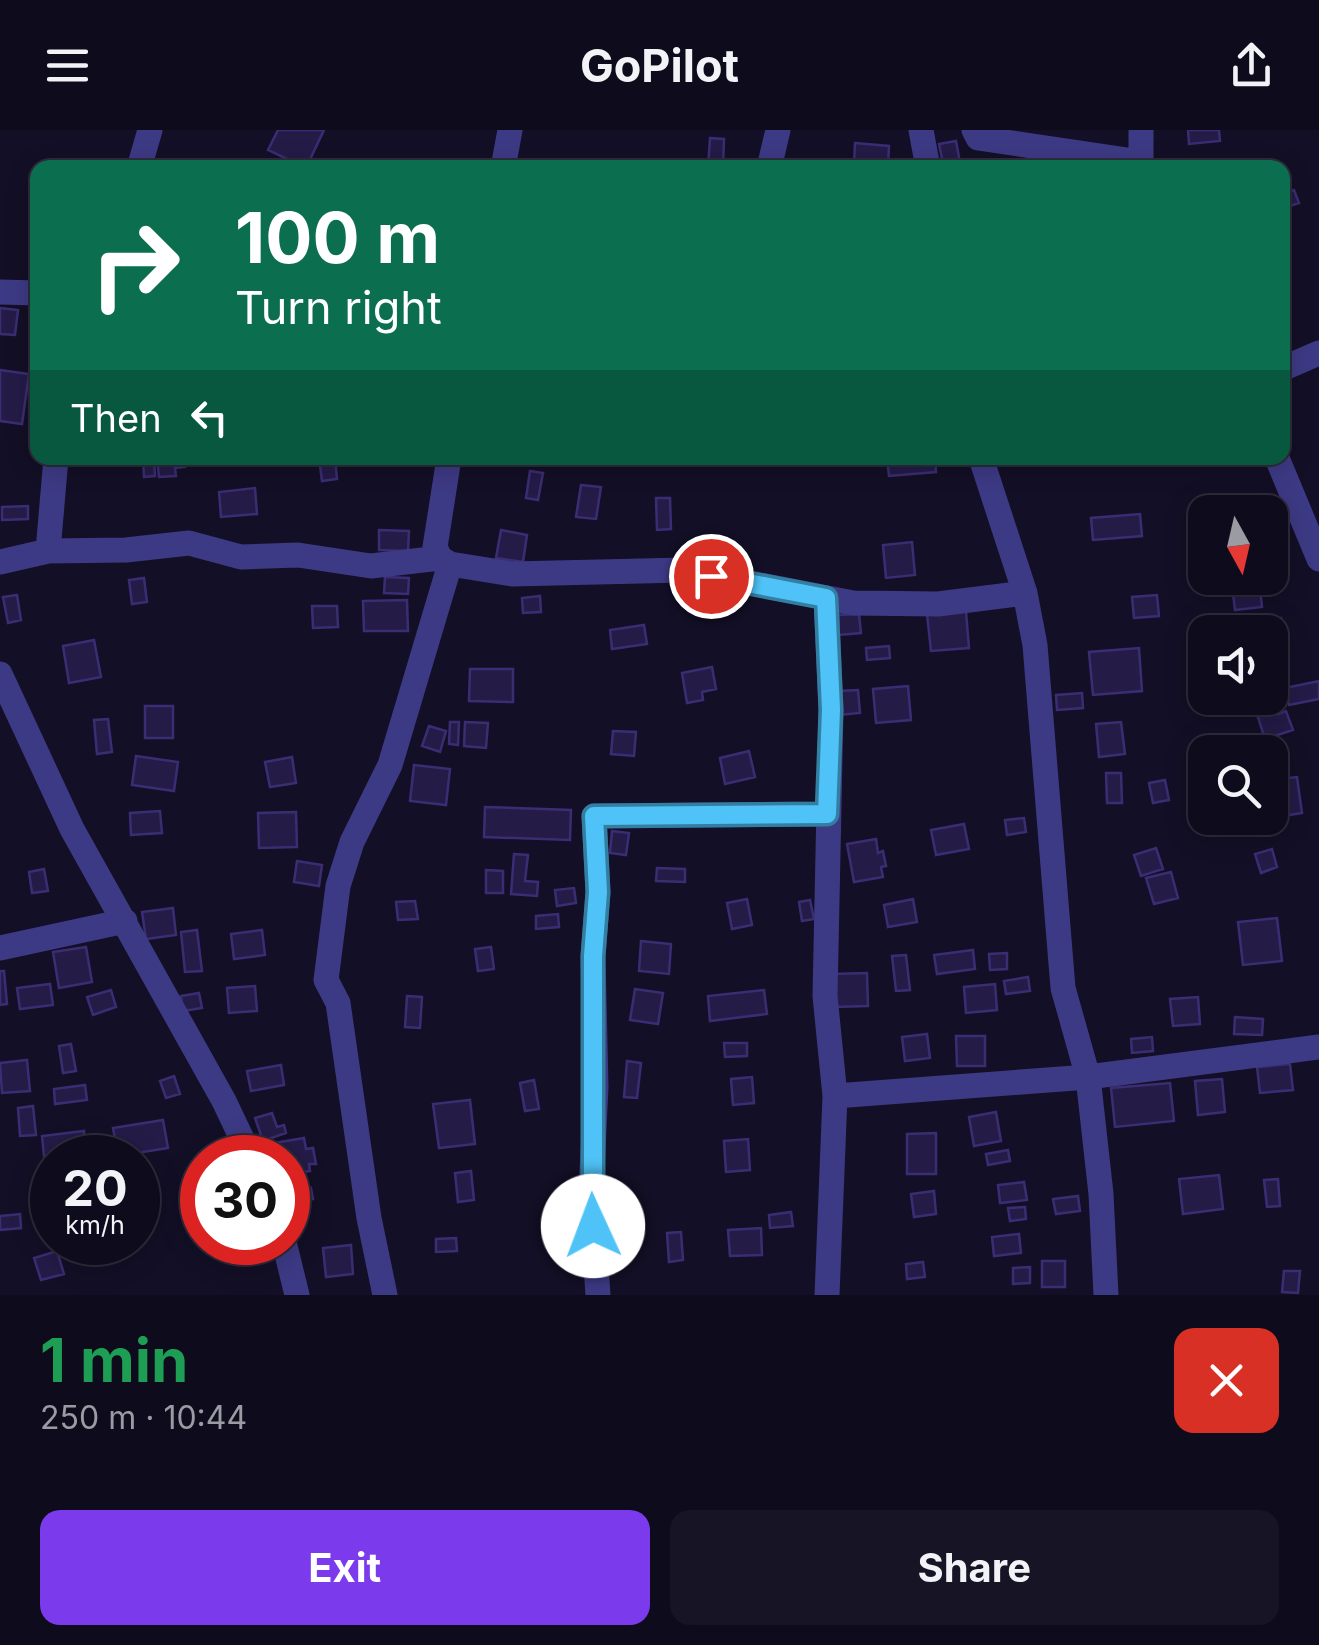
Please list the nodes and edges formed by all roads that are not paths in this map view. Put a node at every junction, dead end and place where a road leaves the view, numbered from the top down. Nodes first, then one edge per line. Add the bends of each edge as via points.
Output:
1 (150, 130) edge
2 (510, 130) edge
3 (778, 130) edge
4 (922, 130) edge
5 (974, 130) edge
6 (1142, 130) edge
7 (141, 160) edge
8 (504, 160) edge
9 (771, 160) edge
10 (927, 160) edge
11 (1105, 160) edge
12 (1140, 160) edge
13 (0, 292) edge
14 (30, 293) edge
15 (1319, 353) edge
16 (1290, 366) edge
17 (55, 465) edge
18 (447, 465) edge
19 (983, 465) edge
20 (1280, 465) edge
21 (48, 550) junction
22 (1319, 559) edge
23 (445, 561) junction
24 (0, 562) edge
25 (1025, 593) junction
26 (826, 598) junction
27 (0, 674) edge
28 (827, 814) junction
29 (124, 922) junction
30 (0, 948) edge
31 (1319, 1047) edge
32 (1088, 1077) junction
33 (835, 1096) junction
34 (240, 1135) edge
35 (290, 1265) edge
36 (297, 1295) edge
37 (386, 1295) edge
38 (598, 1295) edge
39 (827, 1295) edge
40 (1106, 1295) edge

1 - 7 street
2 - 8 street
3 - 9 street
4 - 10 street
5 - 11 street via 978,138
6 - 12 street
13 - 14 street
15 - 16 street
17 - 21 street
18 - 23 street via 435,547
19 - 25 street
20 - 22 street
21 - 23 street via 189,543 242,557 298,555 370,566
21 - 24 street
23 - 26 street via 512,574 684,570
23 - 37 street via 390,765 338,886 326,980 338,1003
25 - 26 street via 938,604
25 - 32 street via 1063,988
26 - 28 street
27 - 29 street
28 - 33 street via 825,996
28 - 38 street via 594,816 591,1192
29 - 30 street
29 - 34 street
31 - 32 street
32 - 33 street
32 - 40 street
33 - 39 street
35 - 36 street

